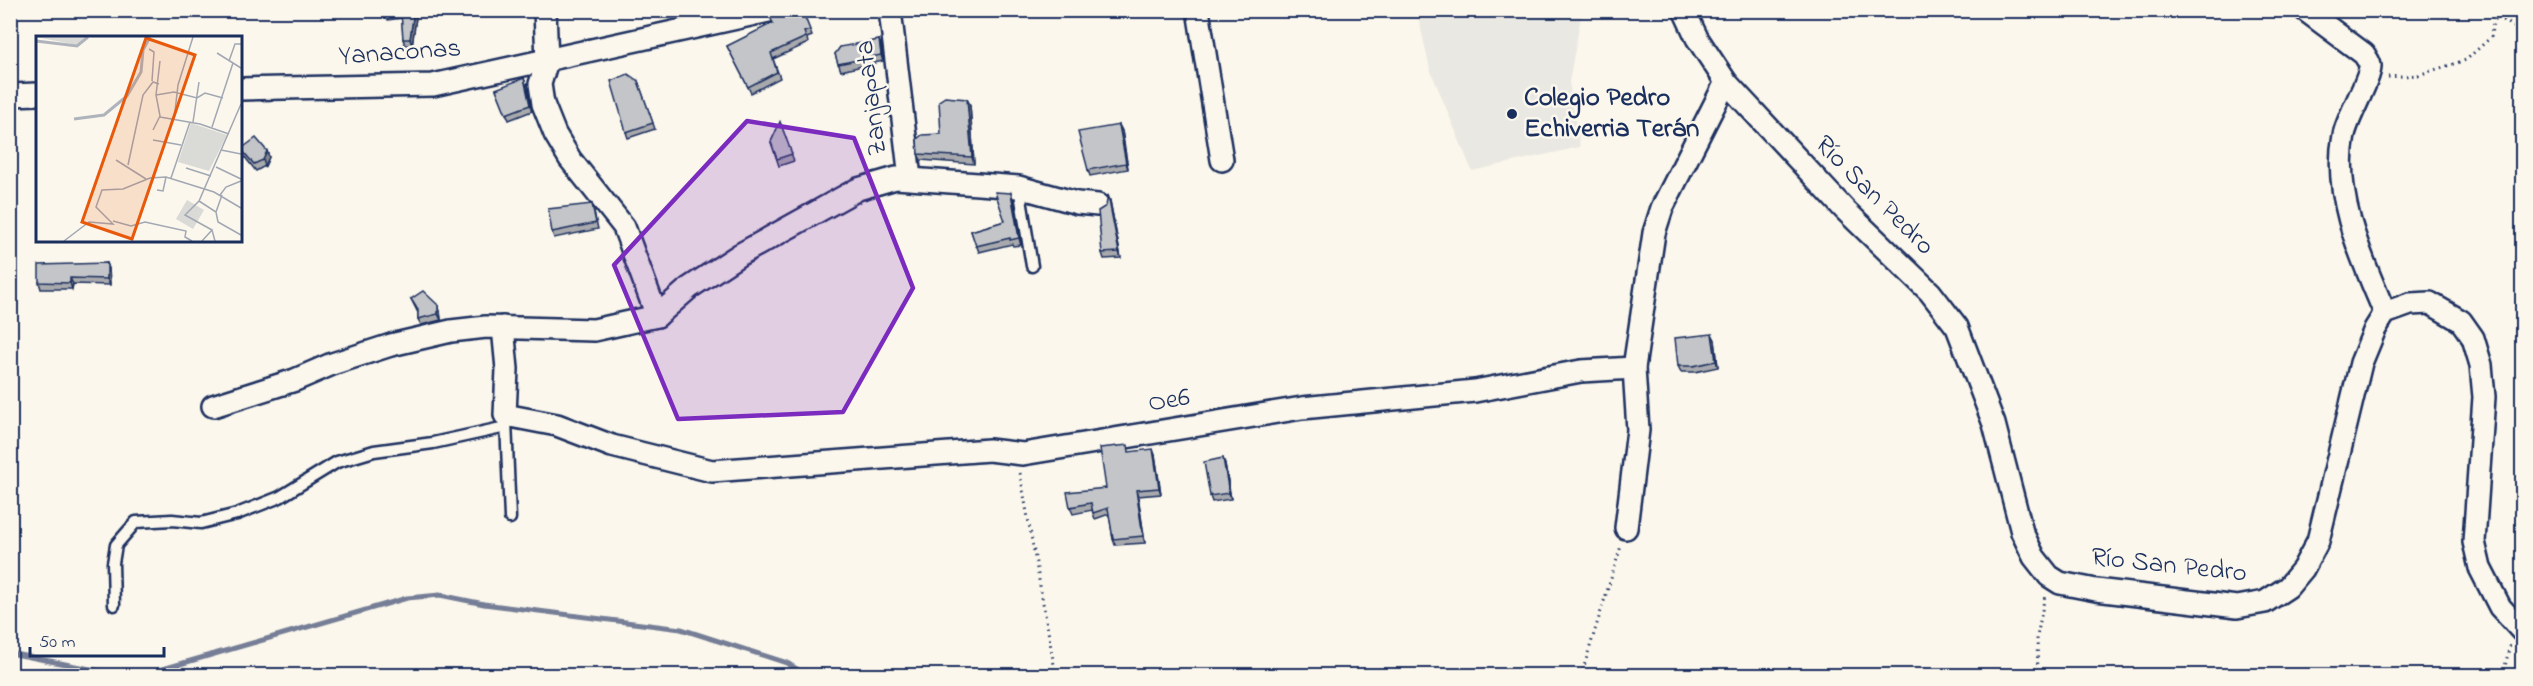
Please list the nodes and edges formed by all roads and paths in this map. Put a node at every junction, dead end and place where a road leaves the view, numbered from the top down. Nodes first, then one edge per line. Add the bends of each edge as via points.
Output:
1 (545, 10) edge
2 (773, 10) edge
3 (890, 10) edge
4 (1198, 10) edge
5 (1684, 10) edge
6 (2305, 10) edge
7 (2523, 32) edge
8 (547, 61) junction
9 (1726, 82) junction
10 (2363, 84) junction
11 (242, 89) edge
12 (36, 94) edge
13 (10, 95) edge
14 (1222, 160) dead end
15 (910, 178) junction
16 (1019, 187) junction
17 (1098, 205) dead end
18 (1032, 266) dead end
19 (2385, 313) junction
20 (657, 316) junction
21 (503, 327) junction
22 (1634, 368) junction
23 (213, 406) dead end
24 (506, 421) junction
25 (1017, 454) junction
26 (510, 518) dead end
27 (1626, 528) joint
28 (2049, 576) junction
29 (114, 604) dead end
30 (2520, 628) edge
31 (1056, 675) edge
32 (1581, 675) edge
33 (2038, 675) edge
34 (2503, 675) edge

1 - 8 street
2 - 8 street, Yanaconas
3 - 15 street, Zanjapata
4 - 14 street
5 - 9 street, Río San Pedro
6 - 10 street via 2364,54 2370,64
7 - 10 path via 2497,16 2492,37 2466,60 2418,75 2393,76
8 - 11 street, Yanaconas via 433,85
8 - 20 street via 540,84 543,105 555,134 624,227
9 - 22 street via 1662,208 1654,233
9 - 28 street, Río San Pedro via 1845,210 1930,292 1957,327 1994,424 2022,531
10 - 19 street via 2344,134 2340,172 2359,251
12 - 13 street
15 - 16 street
15 - 20 street via 858,189 804,218 689,288
16 - 17 street
16 - 18 lane
19 - 28 street, Río San Pedro via 2361,363 2318,541 2288,587 2265,602 2237,607 2096,590 2060,583
19 - 30 street via 2410,304 2430,303 2461,321 2473,338 2484,397 2475,542 2480,568 2495,598
20 - 21 street via 594,330
21 - 23 street via 451,331 392,345
21 - 24 street
22 - 25 street, Oe6 via 1581,371 1475,391 1302,408
22 - 27 street via 1638,430
24 - 25 street, Oe6 via 556,425 612,446 712,471 989,450
24 - 26 lane
24 - 29 lane via 433,443 374,450 337,462 280,496 237,514 201,523 136,522 116,545
25 - 31 path
27 - 32 path
28 - 33 path via 2037,637
30 - 34 path via 2505,655

